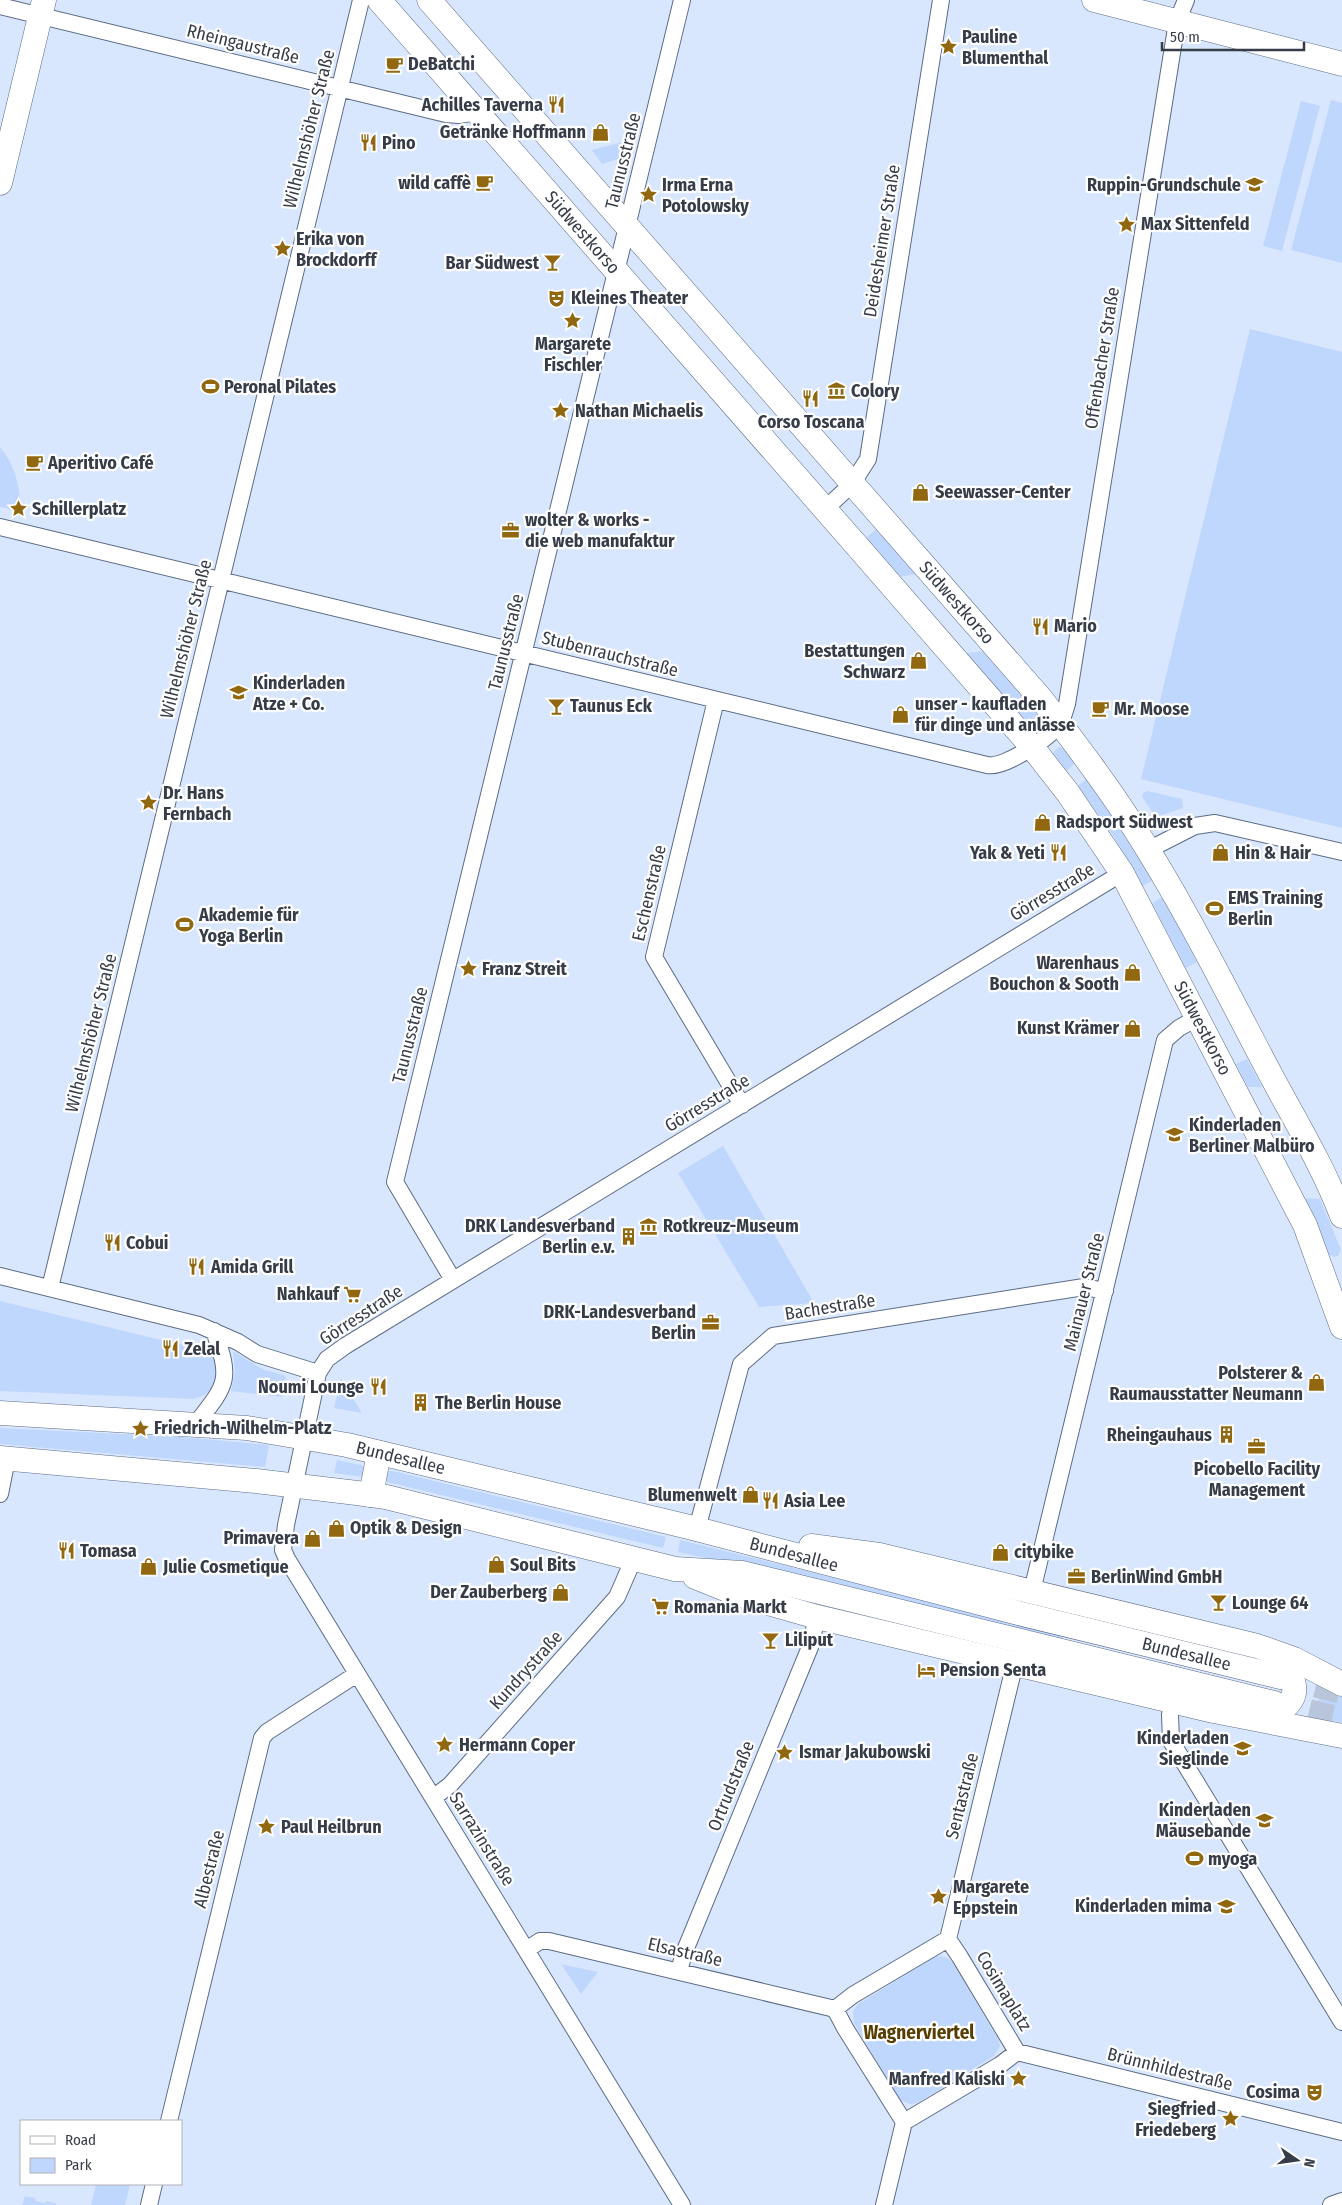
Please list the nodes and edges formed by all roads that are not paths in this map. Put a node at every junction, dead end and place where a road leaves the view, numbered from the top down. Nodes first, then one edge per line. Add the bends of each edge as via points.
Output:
1 (361, 0) edge
2 (379, 0) edge
3 (429, 0) edge
4 (682, 0) edge
5 (941, 0) edge
6 (1094, 0) edge
7 (1186, 0) edge
8 (0, 6) edge
9 (42, 8) edge
10 (1177, 22) junction
11 (1342, 64) edge
12 (339, 88) junction
13 (476, 112) junction
14 (0, 183) edge
15 (627, 226) junction
16 (617, 271) junction
17 (852, 484) junction
18 (825, 509) junction
19 (0, 526) edge
20 (221, 580) junction
21 (524, 653) junction
22 (716, 700) junction
23 (1060, 724) junction
24 (1032, 747) junction
25 (1148, 850) junction
26 (1342, 852) edge
27 (1122, 873) junction
28 (1232, 1000) junction
29 (1197, 1018) junction
30 (742, 1105) junction
31 (1342, 1216) edge
32 (0, 1276) edge
33 (453, 1280) junction
34 (1334, 1283) edge
35 (50, 1288) junction
36 (1105, 1291) junction
37 (1342, 1327) edge
38 (214, 1331) junction
39 (318, 1373) junction
40 (0, 1413) edge
41 (195, 1425) junction
42 (304, 1437) junction
43 (379, 1453) junction
44 (3, 1459) edge
45 (294, 1485) junction
46 (0, 1494) edge
47 (371, 1495) junction
48 (696, 1529) junction
49 (780, 1551) junction
50 (634, 1558) junction
51 (675, 1569) junction
52 (1032, 1591) junction
53 (817, 1617) junction
54 (1015, 1663) junction
55 (1281, 1666) junction
56 (357, 1674) junction
57 (1342, 1684) edge
58 (1173, 1701) junction
59 (1269, 1712) junction
60 (1342, 1736) edge
61 (433, 1798) junction
62 (948, 1939) junction
63 (526, 1950) junction
64 (679, 1971) junction
65 (835, 2008) junction
66 (1342, 2022) edge
67 (1017, 2052) junction
68 (169, 2120) edge
69 (904, 2122) junction
70 (1342, 2132) edge
71 (154, 2185) edge
72 (1342, 2201) edge
73 (148, 2205) edge
74 (682, 2205) edge
75 (884, 2205) edge
76 (1331, 2205) edge

1 - 12 street, Wilhelmshöher Straße
2 - 13 main road, Südwestkorso
3 - 15 main road, Südwestkorso
4 - 15 street, Taunusstraße
5 - 17 street, Deidesheimer Straße via 868,459
6 - 10 main road
7 - 10 street, Offenbacher Straße
8 - 9 street, Rheingaustraße
9 - 12 street, Rheingaustraße
9 - 14 main road
10 - 11 main road
10 - 23 street, Offenbacher Straße via 1067,704
12 - 13 street, Rheingaustraße via 446,114
12 - 20 street, Wilhelmshöher Straße
13 - 16 main road, Südwestkorso
15 - 16 street, Taunusstraße
15 - 17 main road, Südwestkorso
16 - 18 main road, Südwestkorso
16 - 21 street, Taunusstraße
17 - 18 street
17 - 23 main road, Südwestkorso
18 - 24 main road, Südwestkorso
19 - 20 street, Stubenrauchstraße
20 - 21 street, Stubenrauchstraße
20 - 35 street, Wilhelmshöher Straße
21 - 22 street, Stubenrauchstraße
21 - 33 street, Taunusstraße via 395,1182
22 - 24 street, Stubenrauchstraße via 992,766 1009,761
22 - 30 street, Eschenstraße via 654,957
23 - 24 street
23 - 25 main road, Südwestkorso via 1098,774
24 - 27 main road, Südwestkorso via 1068,793
25 - 26 street via 1195,826 1216,823
25 - 28 main road, Südwestkorso
27 - 29 main road, Südwestkorso
27 - 30 street, Görresstraße
28 - 29 main road
28 - 31 main road, Südwestkorso
29 - 34 main road, Südwestkorso
29 - 36 street, Mainauer Straße via 1165,1040
30 - 33 street, Görresstraße
32 - 35 street
33 - 39 street, Görresstraße via 340,1349 327,1359
34 - 37 main road, Südwestkorso
35 - 38 street via 171,1317
36 - 48 street, Bachestraße via 1084,1287 773,1336 741,1364
36 - 52 street, Mainauer Straße
38 - 39 street via 258,1354
38 - 41 street via 226,1375 218,1397
39 - 42 street
40 - 41 main road
41 - 42 main road via 247,1428
42 - 43 main road, Bundesallee
42 - 45 street, Sarrazinstraße
43 - 47 main road
43 - 48 main road, Bundesallee
44 - 45 main road
44 - 46 street
45 - 47 main road, Bundesallee
45 - 56 street, Sarrazinstraße via 283,1550
47 - 50 main road, Bundesallee
48 - 49 main road, Bundesallee
49 - 52 main road via 812,1546 878,1554
49 - 55 main road, Bundesallee via 1008,1610
50 - 51 main road, Bundesallee
50 - 61 street, Kundrystraße via 616,1597 450,1785
51 - 53 main road via 737,1594
51 - 59 main road, Bundesallee via 742,1573
52 - 55 main road via 1257,1646
53 - 54 main road
53 - 64 street, Ortrudstraße via 810,1647
54 - 58 main road
54 - 62 street, Sentastraße
55 - 57 main road
55 - 59 main road via 1293,1678 1294,1694 1285,1708
56 - 61 street, Sarrazinstraße
56 - 68 street, Albestraße via 266,1732 262,1738
58 - 59 main road
58 - 66 street via 1171,1741
59 - 60 main road
61 - 63 street, Sarrazinstraße
62 - 65 street
62 - 67 street, Cosimaplatz
63 - 64 street, Elsastraße via 540,1941 549,1941
63 - 74 street, Sarrazinstraße
64 - 65 street, Elsastraße
65 - 69 street
67 - 69 street, Cosimaplatz
67 - 70 street, Brünnhildestraße
69 - 75 street
71 - 73 street
72 - 76 street

